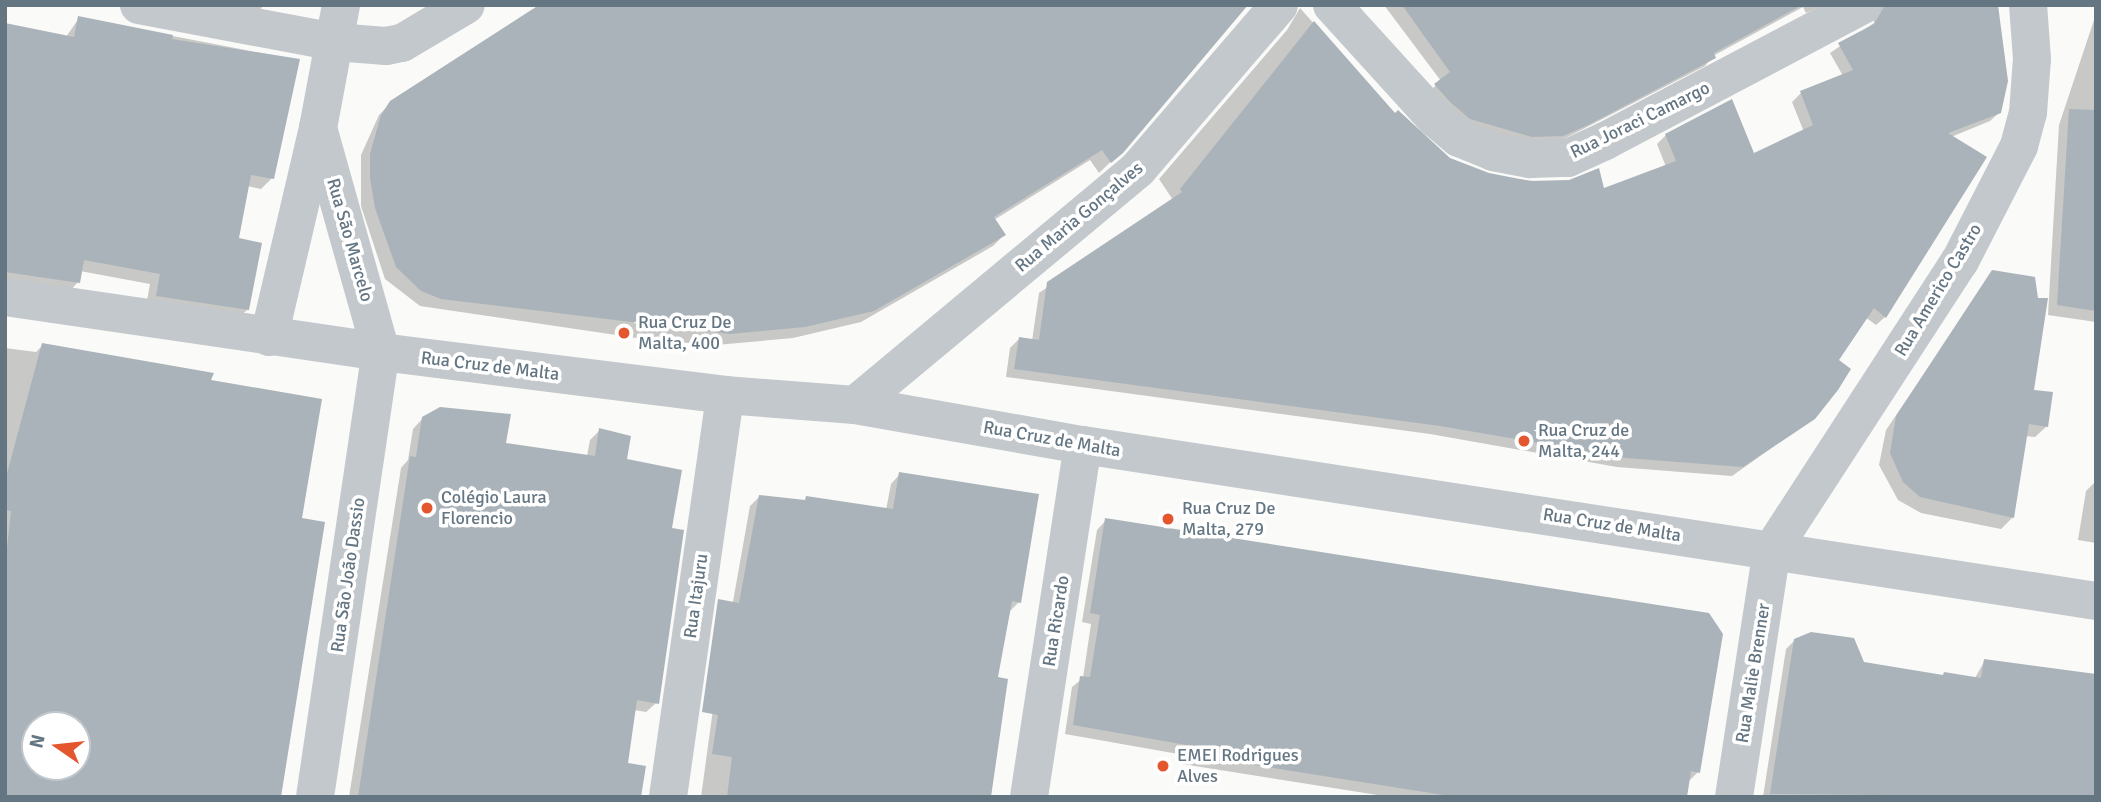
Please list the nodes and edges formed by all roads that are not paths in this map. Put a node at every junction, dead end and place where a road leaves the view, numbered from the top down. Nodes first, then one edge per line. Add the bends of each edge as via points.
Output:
1 (139, 5) edge
2 (341, 5) edge
3 (466, 5) edge
4 (1279, 5) edge
5 (1332, 5) edge
6 (1863, 5) edge
7 (2028, 5) edge
8 (335, 42) junction
9 (318, 128) junction
10 (7, 306) edge
11 (269, 338) junction
12 (382, 352) junction
13 (725, 395) junction
14 (855, 405) junction
15 (1083, 445) junction
16 (1772, 550) junction
17 (2096, 601) edge
18 (315, 797) edge
19 (668, 797) edge
20 (1029, 797) edge
21 (1734, 797) edge

1 - 8 street
2 - 8 street, Rua São Marcelo
3 - 8 street via 402,43
4 - 14 street, Rua Maria Gonçalves via 1138,169
5 - 6 street, Rua Joraci Camargo via 1435,118 1459,138 1493,152 1530,159 1568,158 1605,141
7 - 16 street, Rua Americo Castro via 2028,113 2019,146 1960,261
8 - 9 street, Rua São Marcelo
9 - 11 street, Rua São Marcelo
9 - 12 street, Rua São Marcelo
10 - 11 street, Rua Cruz de Malta
11 - 12 street, Rua Cruz de Malta
12 - 13 street, Rua Cruz de Malta
12 - 18 street, Rua São João Dassio
13 - 14 street, Rua Cruz de Malta
13 - 19 street, Rua Itajuru
14 - 15 street, Rua Cruz de Malta
15 - 16 street, Rua Cruz de Malta
15 - 20 street, Rua Ricardo
16 - 17 street, Rua Cruz de Malta
16 - 21 street, Rua Malie Brenner

